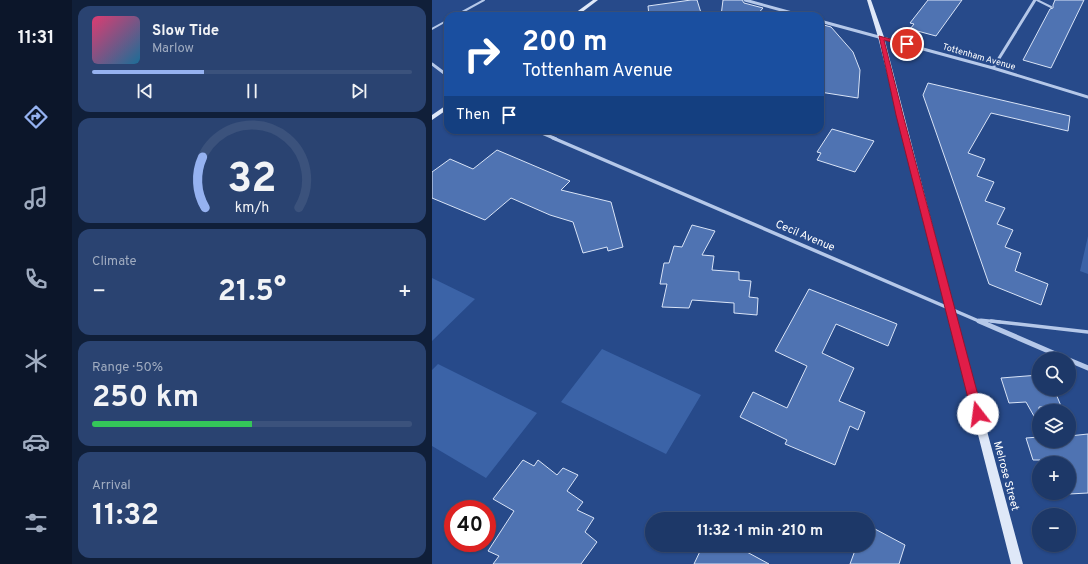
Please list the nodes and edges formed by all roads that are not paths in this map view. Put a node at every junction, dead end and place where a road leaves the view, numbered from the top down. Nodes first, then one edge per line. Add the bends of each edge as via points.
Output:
1 (484, 0) edge
2 (596, 0) edge
3 (745, 0) edge
4 (869, 0) edge
5 (1036, 0) edge
6 (1051, 7) dead end
7 (462, 12) edge
8 (580, 12) edge
9 (788, 12) edge
10 (824, 21) edge
11 (444, 22) edge
12 (432, 29) edge
13 (881, 37) junction
14 (432, 64) edge
15 (993, 68) junction
16 (444, 73) edge
17 (1088, 97) edge
18 (444, 109) edge
19 (432, 118) edge
20 (544, 134) edge
21 (950, 308) junction
22 (975, 320) junction
23 (1088, 332) edge
24 (1051, 352) edge
25 (1076, 363) edge
26 (1088, 368) edge
27 (1018, 564) edge

1 - 7 lane
2 - 8 street
3 - 9 street
4 - 13 street, Melrose Street
5 - 6 lane
5 - 15 street
10 - 13 street, Tottenham Avenue
11 - 12 lane
13 - 15 street, Tottenham Avenue
13 - 21 street, Melrose Street
14 - 16 street
15 - 17 street, Tottenham Avenue
18 - 19 street
20 - 21 street, Cecil Avenue
21 - 22 street, Cecil Avenue
21 - 27 street, Melrose Street
22 - 23 lane
22 - 24 street, Cecil Avenue
25 - 26 street, Cecil Avenue

